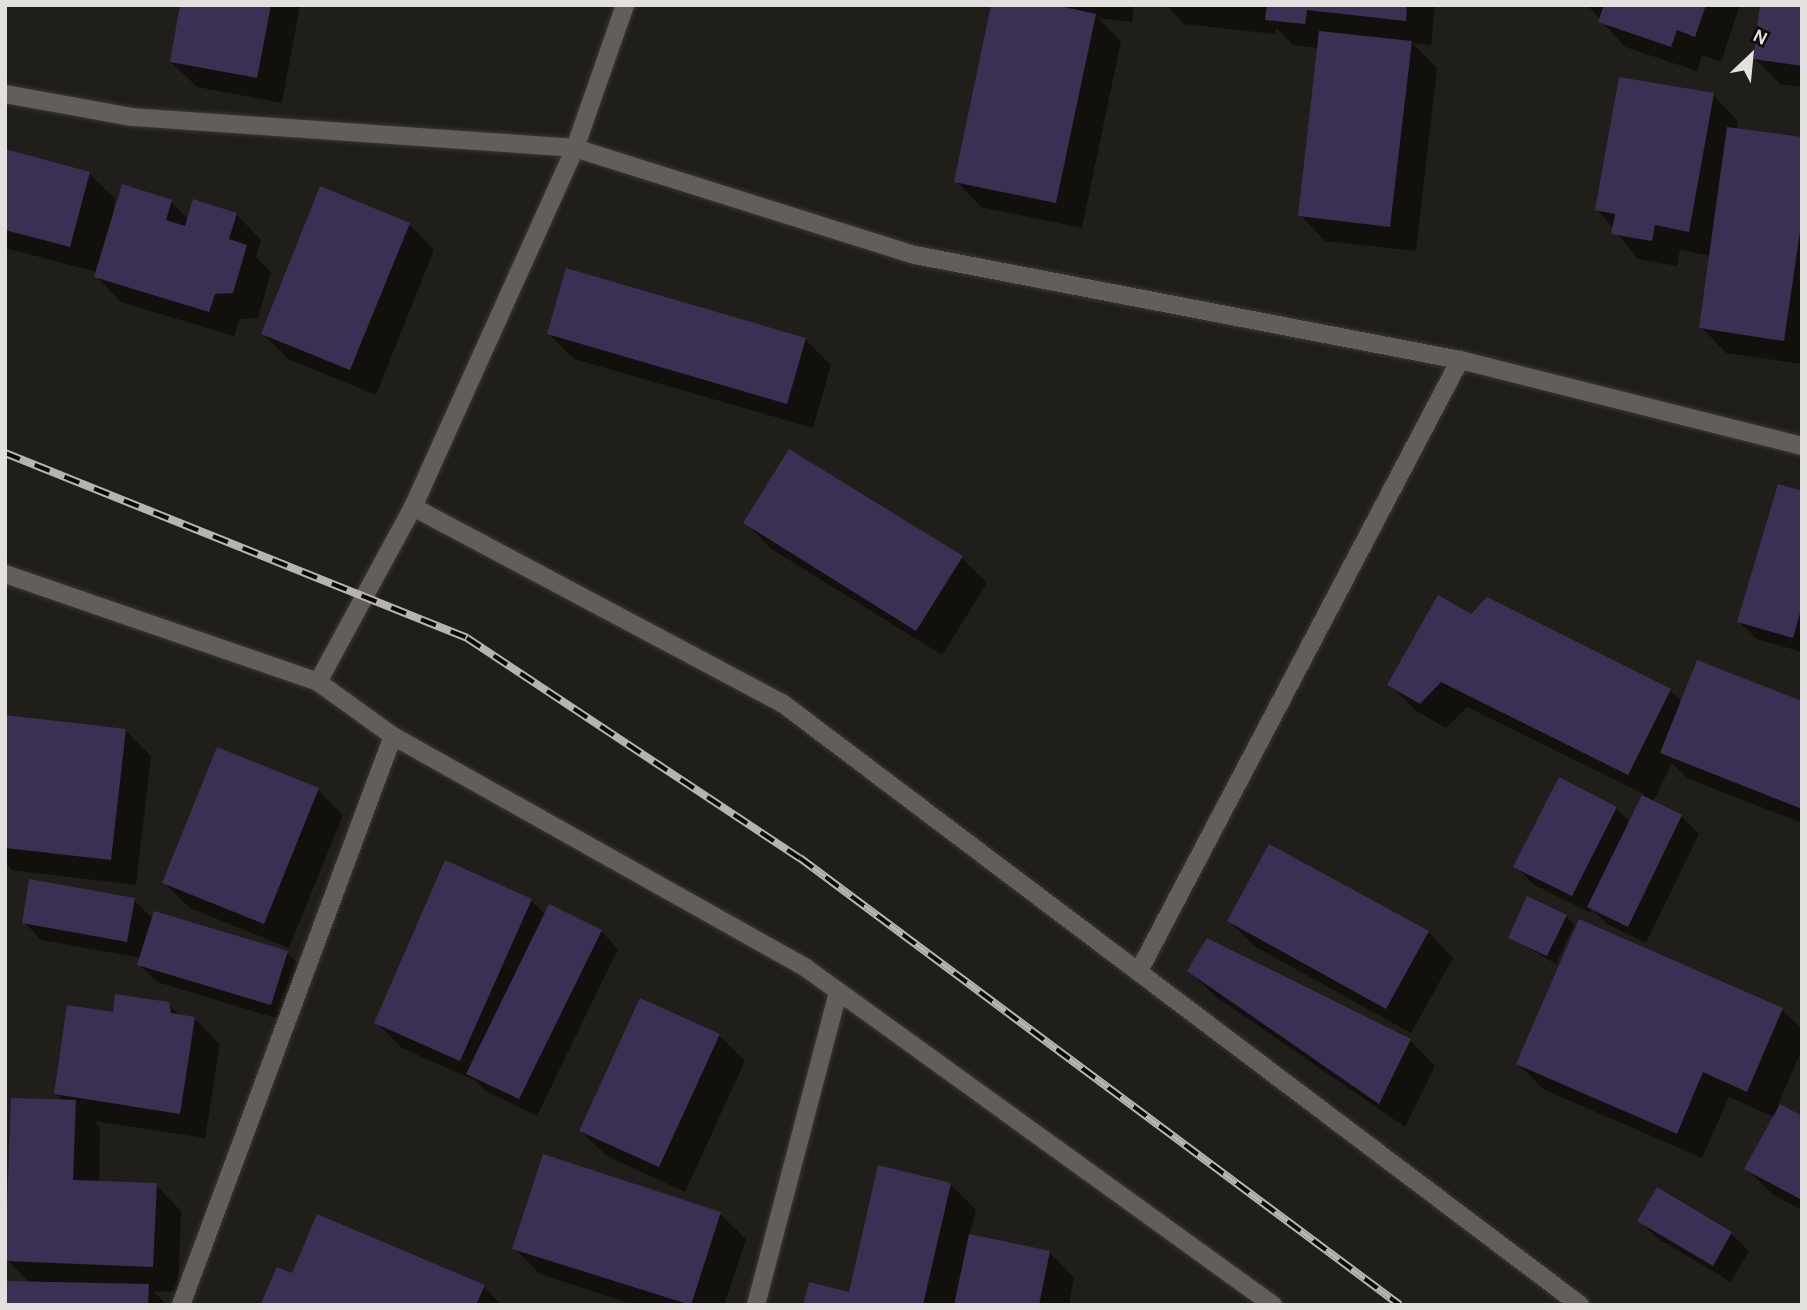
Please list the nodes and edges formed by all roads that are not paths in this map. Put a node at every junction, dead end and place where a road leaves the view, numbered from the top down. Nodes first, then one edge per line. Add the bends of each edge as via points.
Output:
1 (625, 5) edge
2 (5, 94) edge
3 (575, 148) junction
4 (1460, 360) junction
5 (1802, 446) edge
6 (413, 507) junction
7 (5, 574) edge
8 (318, 682) junction
9 (393, 736) junction
10 (1140, 969) junction
11 (838, 992) junction
12 (181, 1305) edge
13 (756, 1305) edge
14 (1273, 1305) edge
15 (1580, 1305) edge

1 - 3 street
2 - 3 street via 132,117
3 - 4 street via 915,255
3 - 6 street
4 - 5 street
4 - 10 street
6 - 8 street
6 - 10 street via 782,703
7 - 8 street
8 - 9 street
9 - 11 street via 806,968
9 - 12 street
10 - 15 street
11 - 13 street
11 - 14 street

